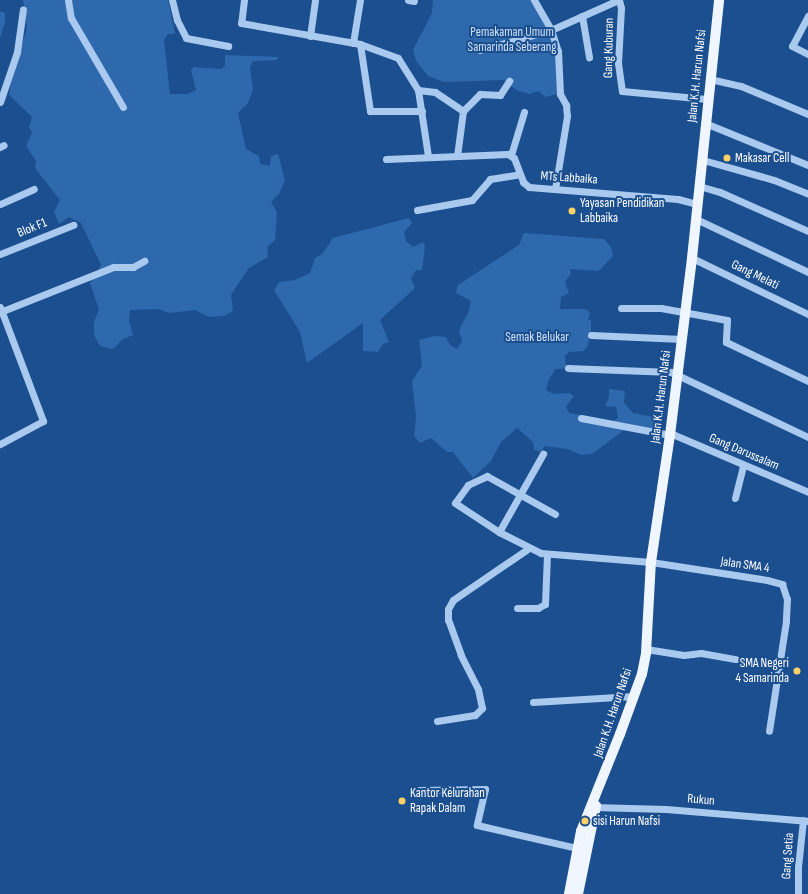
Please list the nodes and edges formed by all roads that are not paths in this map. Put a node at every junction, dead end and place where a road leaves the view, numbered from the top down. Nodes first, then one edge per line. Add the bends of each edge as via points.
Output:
1 (68, 0) edge
2 (172, 0) edge
3 (244, 0) edge
4 (315, 0) edge
5 (360, 0) edge
6 (534, 0) edge
7 (618, 0) edge
8 (718, 0) edge
9 (23, 9) dead end
10 (582, 16) junction
11 (808, 16) edge
12 (551, 30) junction
13 (310, 36) junction
14 (356, 43) junction
15 (228, 46) dead end
16 (480, 50) dead end
17 (808, 54) edge
18 (589, 57) dead end
19 (710, 78) junction
20 (508, 81) dead end
21 (418, 90) junction
22 (705, 99) junction
23 (1, 102) edge
24 (123, 107) dead end
25 (422, 111) junction
26 (463, 111) junction
27 (524, 112) dead end
28 (808, 114) edge
29 (705, 123) junction
30 (428, 156) junction
31 (457, 156) junction
32 (511, 156) junction
33 (386, 159) dead end
34 (703, 160) junction
35 (808, 165) edge
36 (520, 174) junction
37 (699, 186) junction
38 (34, 189) dead end
39 (555, 189) junction
40 (808, 194) edge
41 (0, 204) edge
42 (697, 204) junction
43 (416, 210) dead end
44 (696, 219) junction
45 (73, 225) dead end
46 (808, 231) edge
47 (0, 254) edge
48 (692, 258) junction
49 (144, 261) dead end
50 (808, 272) edge
51 (621, 308) dead end
52 (1, 310) edge
53 (685, 312) junction
54 (808, 314) edge
55 (591, 335) dead end
56 (682, 339) junction
57 (568, 368) dead end
58 (677, 375) junction
59 (808, 381) edge
60 (580, 418) dead end
61 (670, 434) junction
62 (808, 437) edge
63 (0, 444) edge
64 (543, 454) dead end
65 (743, 465) junction
66 (808, 492) edge
67 (522, 495) junction
68 (735, 498) dead end
69 (555, 514) dead end
70 (499, 532) junction
71 (528, 548) junction
72 (547, 555) junction
73 (650, 562) junction
74 (517, 608) dead end
75 (646, 651) junction
76 (735, 659) dead end
77 (634, 696) junction
78 (533, 702) dead end
79 (437, 722) dead end
80 (769, 731) dead end
81 (419, 790) dead end
82 (593, 807) junction
83 (806, 821) edge
84 (577, 848) junction
85 (569, 894) edge
86 (578, 894) edge
87 (798, 894) edge

1 - 24 street via 71,18
2 - 15 street via 177,20 186,38
3 - 13 street via 241,22
4 - 13 street
5 - 14 street
6 - 12 street
7 - 10 street, Gang Kuburan
7 - 22 street, Gang Kuburan via 621,8 619,78 622,91 627,94
8 - 19 main road, Jalan K.H. Harun Nafsi
9 - 23 street via 22,28
10 - 12 street, Gang Kuburan
10 - 18 street
11 - 17 street via 792,46
12 - 16 street, Gang Kuburan
12 - 39 street via 558,52 560,94 566,105 567,116
13 - 14 street
14 - 21 street via 398,58
14 - 25 street via 370,111
19 - 22 main road, Jalan K.H. Harun Nafsi
19 - 28 street via 741,86
20 - 26 street via 500,95 480,94
21 - 25 street
21 - 26 street via 435,92
22 - 29 main road, Jalan K.H. Harun Nafsi
25 - 30 street
26 - 31 street
27 - 32 street
29 - 34 main road, Jalan K.H. Harun Nafsi
29 - 35 street
30 - 31 street
30 - 33 street
31 - 32 street
32 - 36 street, MTs Labbaika
34 - 37 main road, Jalan K.H. Harun Nafsi
34 - 40 street via 774,180
36 - 39 street, MTs Labbaika via 526,186
36 - 43 street via 490,179 472,200
37 - 42 main road, Jalan K.H. Harun Nafsi
37 - 46 street via 720,192
38 - 41 street
39 - 42 street, MTs Labbaika via 678,199
42 - 44 main road, Jalan K.H. Harun Nafsi
44 - 48 main road, Jalan K.H. Harun Nafsi
44 - 50 street
45 - 47 street, Blok F1
48 - 53 main road, Jalan K.H. Harun Nafsi
48 - 54 street, Gang Melati
49 - 52 street via 133,267 113,267
51 - 53 street via 661,308
52 - 63 street via 43,421
53 - 56 main road, Jalan K.H. Harun Nafsi
53 - 59 street via 727,320 726,342
55 - 56 street
56 - 58 main road, Jalan K.H. Harun Nafsi
57 - 58 street via 670,372
58 - 61 main road, Jalan K.H. Harun Nafsi
58 - 62 street
60 - 61 street, Gang Darussalam
61 - 65 street, Gang Darussalam
61 - 73 main road, Jalan K.H. Harun Nafsi
64 - 67 street
65 - 66 street, Gang Darussalam
65 - 68 street
67 - 69 street
67 - 70 street
67 - 70 street via 487,476 468,485 455,501
70 - 71 street
71 - 72 street
71 - 79 street via 453,600 448,609 448,620 480,694 482,708 475,715
72 - 73 street
72 - 74 street via 545,604 538,608
73 - 75 main road, Jalan K.H. Harun Nafsi
73 - 80 street, Jalan SMA 4 via 767,580 784,586 787,598 786,621
75 - 76 street
75 - 77 main road, Jalan K.H. Harun Nafsi via 642,674
77 - 78 street
77 - 82 main road, Jalan K.H. Harun Nafsi
81 - 84 street via 485,789 477,825
82 - 83 street, Rukun via 666,809
82 - 84 main road, Jalan K.H. Harun Nafsi
82 - 86 main road, Jalan K.H. Harun Nafsi
83 - 87 street, Gang Setia via 798,867
84 - 85 main road, Jalan K.H. Harun Nafsi

